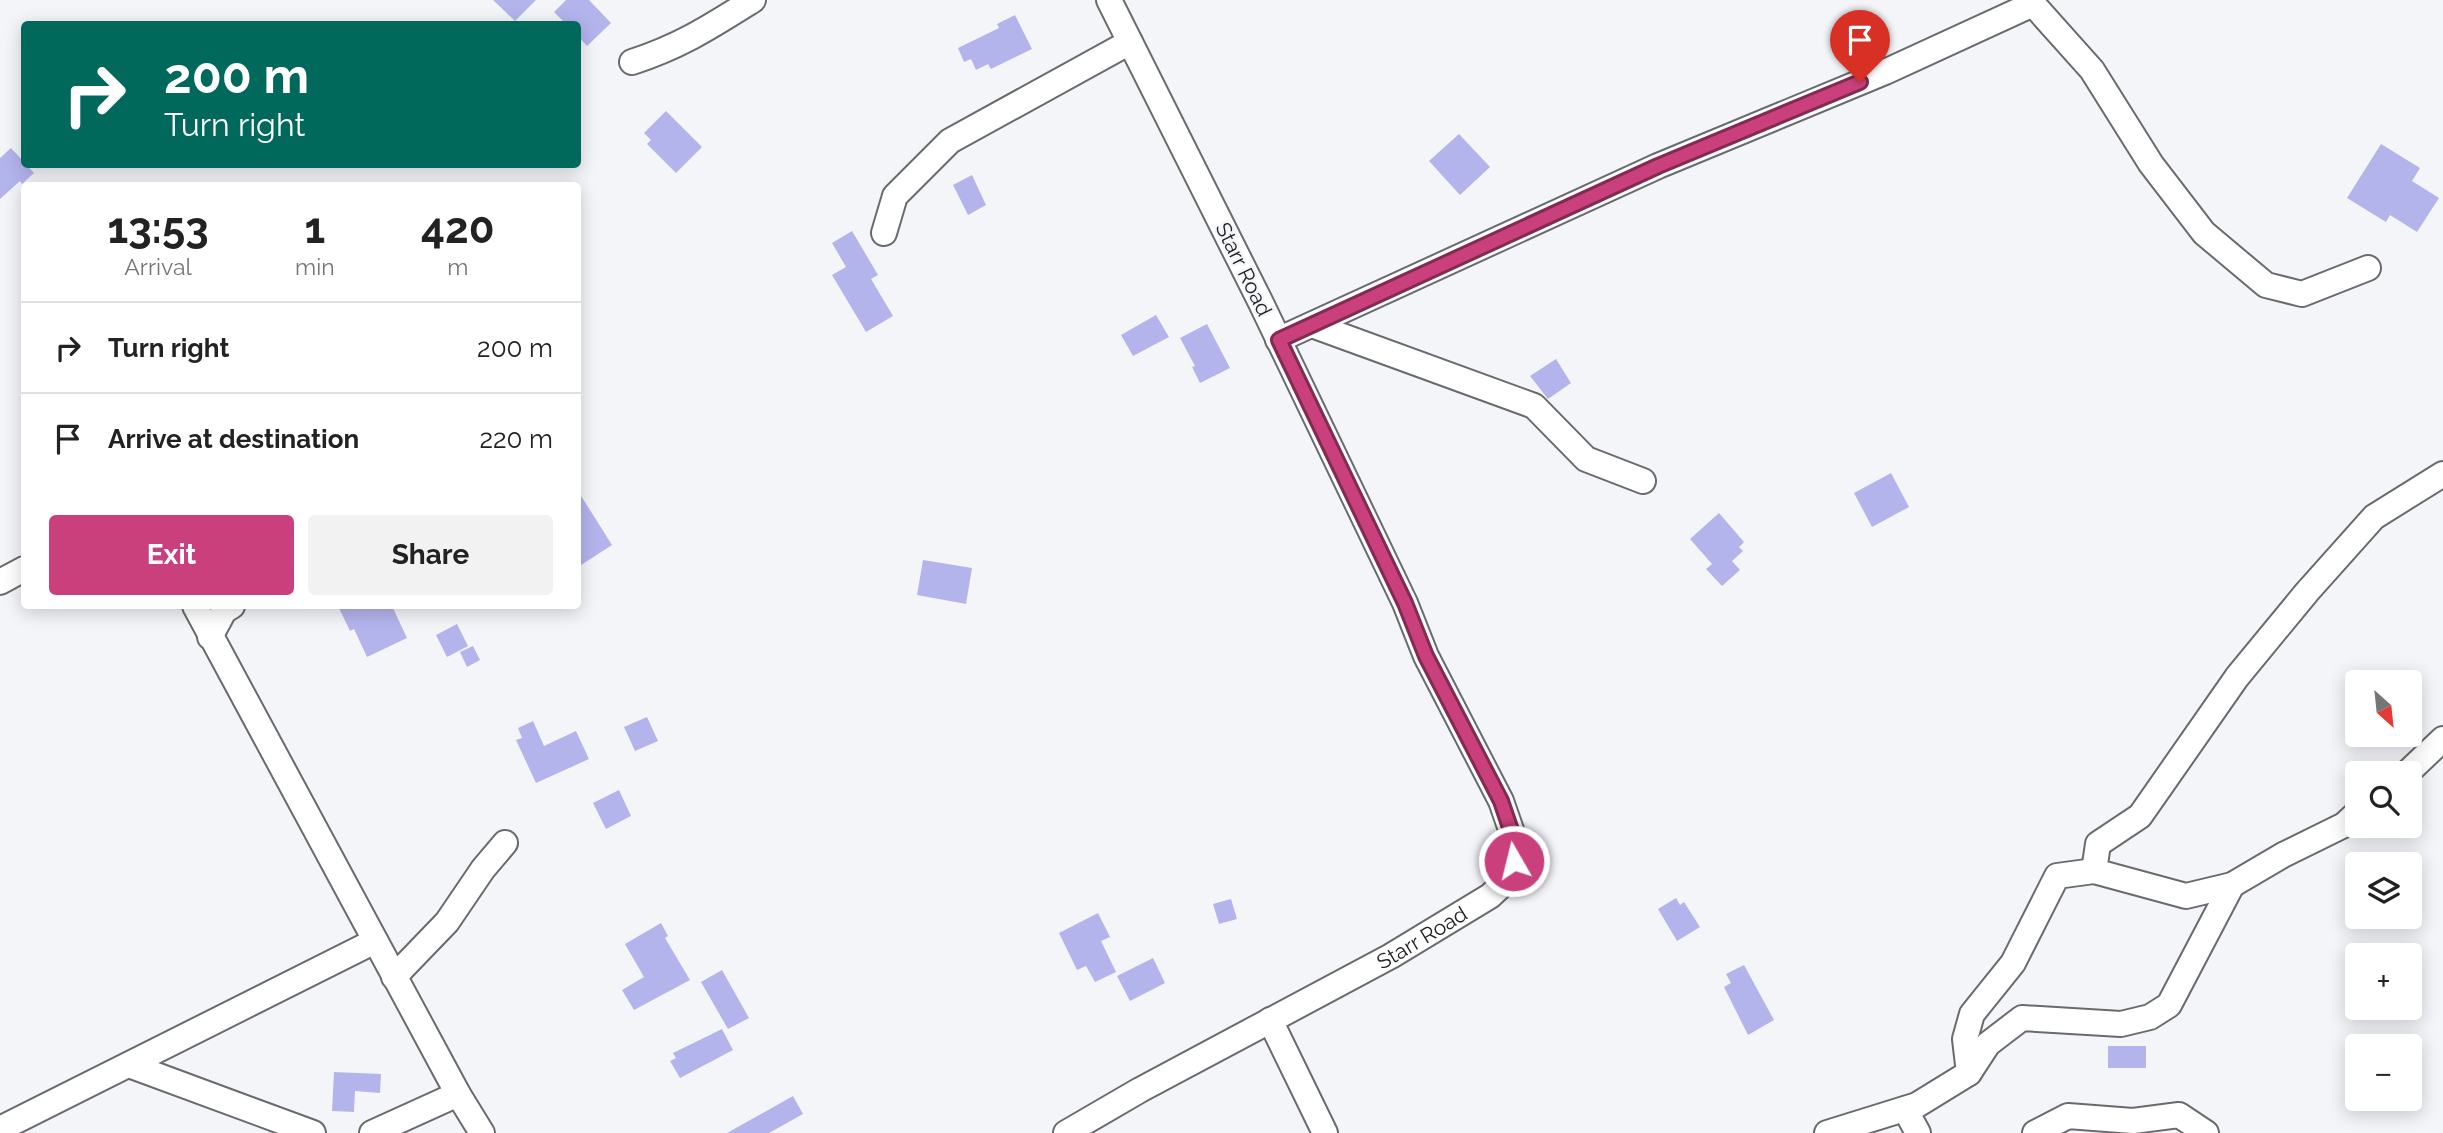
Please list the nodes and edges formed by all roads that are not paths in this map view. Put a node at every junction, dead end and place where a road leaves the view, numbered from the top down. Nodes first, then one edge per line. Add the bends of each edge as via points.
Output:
1 (753, 0) edge
2 (1109, 0) edge
3 (2034, 1) edge
4 (1130, 42) junction
5 (632, 62) dead end
6 (884, 233) dead end
7 (2368, 268) dead end
8 (1312, 325) junction
9 (1279, 340) junction
10 (2443, 474) edge
11 (1643, 481) dead end
12 (21, 571) edge
13 (0, 582) edge
14 (196, 609) edge
15 (227, 609) edge
16 (210, 637) junction
17 (2443, 739) edge
18 (2420, 761) edge
19 (2345, 824) edge
20 (505, 843) dead end
21 (2094, 871) junction
22 (2232, 885) junction
23 (375, 941) junction
24 (394, 977) junction
25 (1270, 1020) junction
26 (129, 1065) junction
27 (1969, 1073) junction
28 (458, 1094) junction
29 (1905, 1109) junction
30 (0, 1129) edge
31 (313, 1133) edge
32 (372, 1133) edge
33 (482, 1133) edge
34 (1066, 1133) edge
35 (1325, 1133) edge
36 (1827, 1133) edge
37 (1918, 1133) edge
38 (2035, 1133) edge
39 (2206, 1133) edge

1 - 5 street via 697,36
2 - 4 street, Starr Road
3 - 7 street via 2092,70 2151,164 2204,233 2266,285 2302,294
3 - 8 street via 1885,72 1658,166
4 - 6 street via 950,141 895,196
4 - 9 street, Starr Road
8 - 9 street
8 - 11 street via 1534,405 1586,459
9 - 25 street, Starr Road via 1426,656 1501,801 1516,845 1506,881 1490,896 1391,956
10 - 21 street via 2374,517 2307,592 2237,677 2140,816 2098,844
12 - 13 street
14 - 16 street
15 - 16 street
16 - 23 street
17 - 18 street
19 - 22 street
20 - 24 street via 447,922
21 - 22 street via 2186,896
21 - 27 street via 2057,876 2013,963 1972,1014 1965,1039
22 - 27 street via 2169,1005 2150,1017 2121,1024 2022,1018 1988,1044
23 - 24 street
23 - 26 street
24 - 28 street
25 - 34 street, Starr Road
25 - 35 street
26 - 30 street
26 - 31 street
27 - 29 street
28 - 32 street
28 - 33 street
29 - 36 street
29 - 37 street
38 - 39 street via 2068,1116 2133,1121 2179,1115

